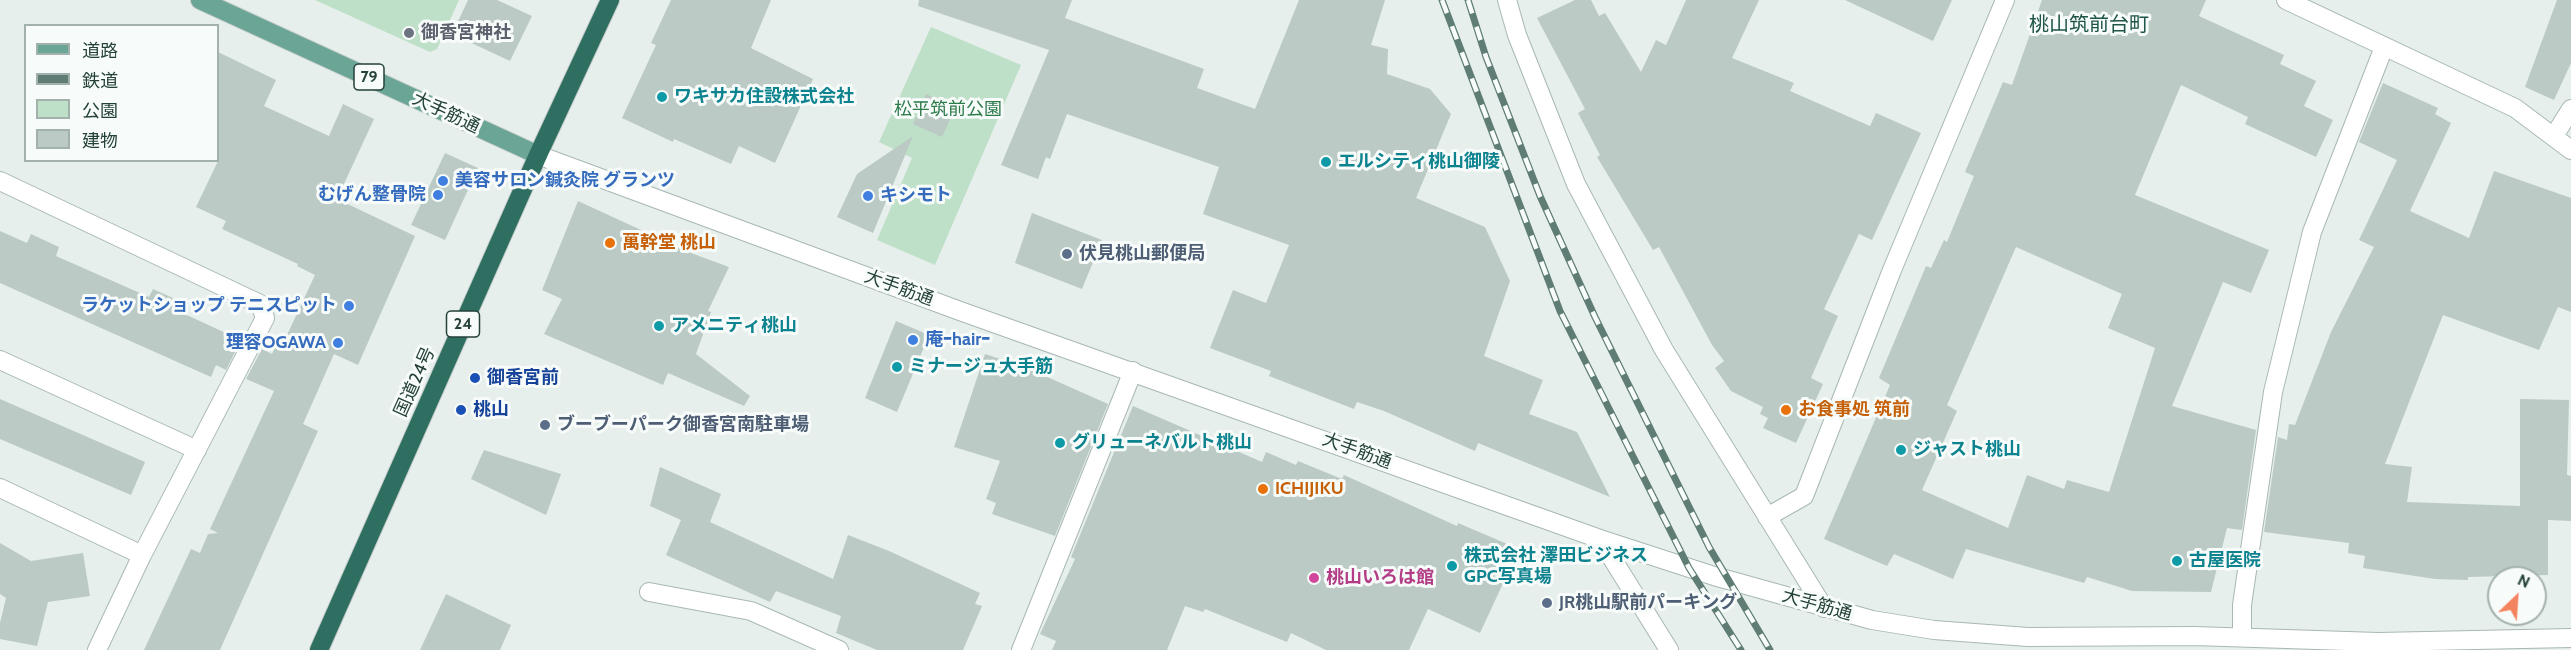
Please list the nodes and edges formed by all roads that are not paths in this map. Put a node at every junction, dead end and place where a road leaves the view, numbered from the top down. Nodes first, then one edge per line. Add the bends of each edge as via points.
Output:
1 (200, 0) edge
2 (610, 0) edge
3 (1506, 0) edge
4 (2005, 0) edge
5 (2286, 0) edge
6 (2384, 47) junction
7 (2571, 109) edge
8 (2554, 136) junction
9 (2571, 150) edge
10 (538, 155) junction
11 (0, 181) edge
12 (0, 360) edge
13 (1133, 371) junction
14 (197, 450) junction
15 (0, 488) edge
16 (1767, 517) junction
17 (1600, 539) junction
18 (142, 555) junction
19 (649, 592) dead end
20 (1824, 608) junction
21 (2242, 637) junction
22 (2571, 638) edge
23 (97, 650) edge
24 (319, 650) edge
25 (839, 650) edge
26 (1021, 650) edge
27 (1669, 650) edge

1 - 10 main road, 大手筋通 / 79
2 - 10 highway, 国道24号 / 24
3 - 16 street via 1576,183 1664,350
4 - 16 street via 1892,270 1804,496
5 - 6 street
6 - 8 street via 2515,108
6 - 21 street via 2312,232 2303,266 2273,392 2241,605
7 - 8 street
8 - 9 street
10 - 13 street, 大手筋通
10 - 24 highway, 国道24号 / 24
11 - 14 street via 260,304 265,318
12 - 14 street
13 - 17 street, 大手筋通
13 - 26 street
14 - 18 street
15 - 18 street
16 - 20 street
17 - 20 street, 大手筋通
17 - 27 street
18 - 23 street
19 - 25 street via 751,611
20 - 21 street, 大手筋通 via 1872,620 1977,634
21 - 22 street, 大手筋通 via 2378,642

